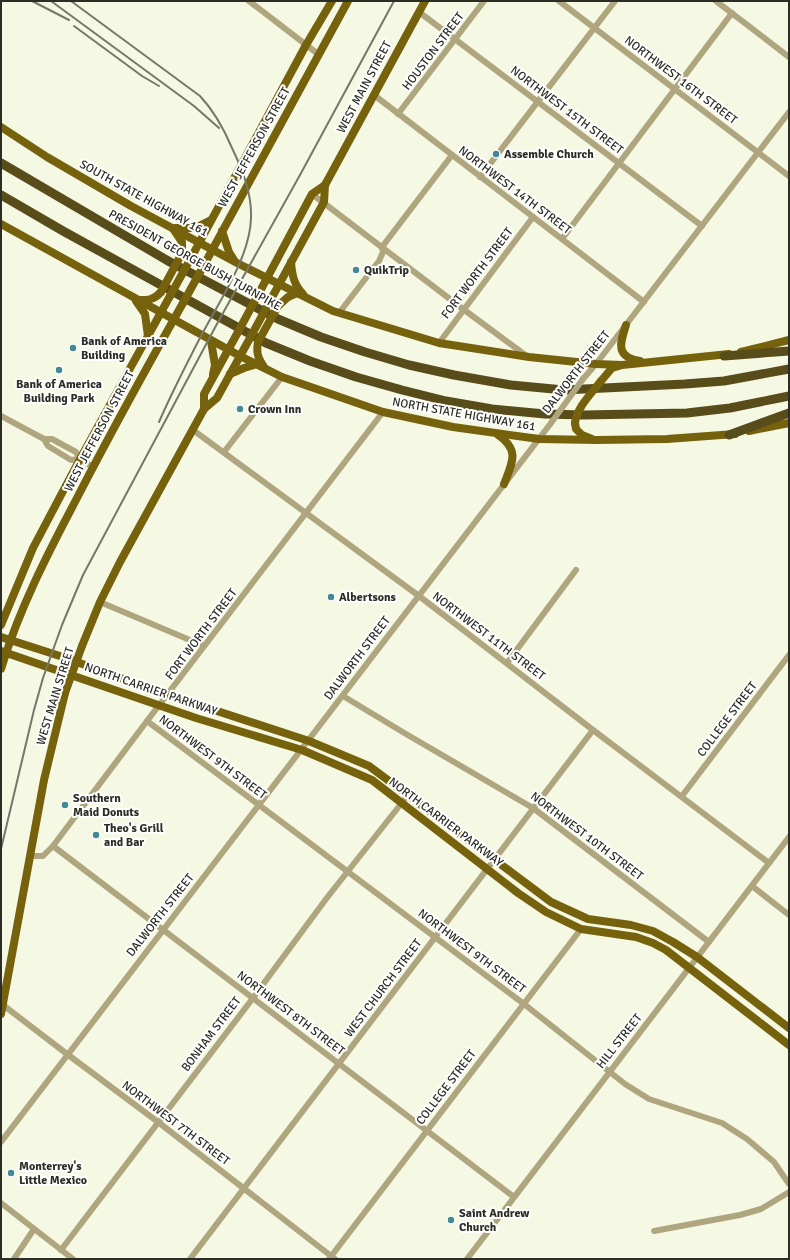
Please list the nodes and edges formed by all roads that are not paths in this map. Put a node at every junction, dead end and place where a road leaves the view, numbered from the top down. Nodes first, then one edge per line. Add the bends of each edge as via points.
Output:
1 (249, 1) edge
2 (332, 1) edge
3 (348, 1) edge
4 (425, 1) edge
5 (484, 1) edge
6 (559, 1) edge
7 (615, 1) edge
8 (716, 1) edge
9 (419, 12) junction
10 (732, 13) junction
11 (594, 28) junction
12 (455, 39) junction
13 (306, 45) junction
14 (318, 54) junction
15 (789, 57) edge
16 (675, 89) junction
17 (374, 96) junction
18 (538, 102) junction
19 (789, 112) edge
20 (398, 114) junction
21 (1, 127) edge
22 (758, 153) junction
23 (452, 155) junction
24 (1, 163) edge
25 (619, 164) junction
26 (789, 176) edge
27 (480, 177) junction
28 (325, 185) junction
29 (1, 194) edge
30 (312, 194) junction
31 (324, 202) junction
32 (533, 217) junction
33 (212, 219) junction
34 (1, 224) edge
35 (702, 226) junction
36 (172, 228) junction
37 (222, 231) junction
38 (562, 240) junction
39 (199, 243) junction
40 (382, 247) junction
41 (212, 249) junction
42 (234, 261) junction
43 (291, 262) junction
44 (267, 278) junction
45 (279, 284) junction
46 (297, 294) junction
47 (136, 299) junction
48 (308, 299) junction
49 (644, 302) junction
50 (463, 309) junction
51 (160, 313) junction
52 (339, 313) junction
53 (173, 320) junction
54 (626, 325) junction
55 (148, 336) junction
56 (789, 340) edge
57 (211, 341) junction
58 (439, 343) junction
59 (228, 350) junction
60 (789, 351) edge
61 (240, 356) junction
62 (724, 356) junction
63 (529, 357) junction
64 (645, 362) junction
65 (596, 364) junction
66 (622, 365) junction
67 (261, 366) junction
68 (789, 369) edge
69 (230, 375) junction
70 (282, 376) junction
71 (212, 380) junction
72 (789, 396) edge
73 (204, 409) junction
74 (383, 412) junction
75 (789, 413) edge
76 (1, 416) edge
77 (789, 423) edge
78 (193, 430) junction
79 (496, 434) junction
80 (729, 435) junction
81 (44, 439) junction
82 (539, 439) junction
83 (597, 440) junction
84 (224, 452) junction
85 (80, 459) junction
86 (93, 467) junction
87 (504, 484) junction
88 (307, 513) junction
89 (576, 570) dead end
90 (419, 596) junction
91 (100, 602) junction
92 (1, 625) edge
93 (1, 637) edge
94 (10, 639) junction
95 (204, 646) junction
96 (4, 651) edge
97 (789, 655) edge
98 (507, 663) junction
99 (1, 669) edge
100 (168, 695) junction
101 (343, 696) junction
102 (160, 705) junction
103 (147, 721) junction
104 (593, 730) junction
105 (309, 741) junction
106 (302, 750) junction
107 (408, 795) junction
108 (682, 796) junction
109 (401, 803) junction
110 (260, 805) junction
111 (533, 808) junction
112 (789, 837) edge
113 (54, 846) junction
114 (30, 856) junction
115 (494, 860) junction
116 (769, 863) junction
117 (488, 868) junction
118 (347, 871) junction
119 (752, 886) junction
120 (789, 915) edge
121 (163, 929) junction
122 (581, 929) junction
123 (435, 937) junction
124 (709, 942) junction
125 (697, 957) junction
126 (689, 967) junction
127 (252, 998) junction
128 (524, 1004) junction
129 (3, 1005) junction
130 (1, 1014) edge
131 (789, 1028) edge
132 (789, 1045) edge
133 (67, 1054) junction
134 (340, 1064) junction
135 (609, 1072) junction
136 (158, 1122) junction
137 (427, 1131) junction
138 (1, 1142) edge
139 (789, 1184) edge
140 (244, 1188) junction
141 (789, 1192) edge
142 (514, 1197) junction
143 (1, 1203) edge
144 (34, 1228) junction
145 (654, 1231) dead end
146 (61, 1250) junction
147 (332, 1258) edge
148 (14, 1259) edge
149 (73, 1259) edge
150 (190, 1259) edge
151 (467, 1259) edge

1 - 13 street
2 - 13 main road, WEST JEFFERSON STREET
3 - 14 main road, WEST JEFFERSON STREET
4 - 9 main road, WEST MAIN STREET
5 - 12 street, HOUSTON STREET
6 - 11 street, NORTHWEST 16TH STREET
7 - 11 street
8 - 10 street
9 - 12 street, NORTHWEST 15TH STREET
9 - 17 main road, WEST MAIN STREET
10 - 15 street
10 - 16 street
11 - 16 street, NORTHWEST 16TH STREET
11 - 18 street
12 - 18 street, NORTHWEST 15TH STREET
12 - 20 street, HOUSTON STREET
13 - 14 street
13 - 33 main road, WEST JEFFERSON STREET
14 - 37 main road, WEST JEFFERSON STREET
16 - 22 street, NORTHWEST 16TH STREET
16 - 25 street
17 - 20 street, NORTHWEST 14TH STREET
17 - 28 main road, WEST MAIN STREET
18 - 25 street, NORTHWEST 15TH STREET
18 - 27 street
19 - 22 street, DALWORTH STREET
20 - 23 street, NORTHWEST 14TH STREET
21 - 36 main road, SOUTH STATE HIGHWAY 161
22 - 26 street, NORTHWEST 16TH STREET
22 - 35 street, DALWORTH STREET
23 - 27 street, NORTHWEST 14TH STREET
23 - 40 street
24 - 68 highway, PRESIDENT GEORGE BUSH TURNPIKE via 170,262 278,319 321,337 409,365 511,386 564,390 724,381
25 - 35 street, NORTHWEST 15TH STREET
25 - 38 street
27 - 32 street, NORTHWEST 14TH STREET
28 - 30 main road, WEST MAIN STREET
28 - 31 main road, WEST MAIN STREET
29 - 72 highway via 266,343 323,365 402,390 492,409 584,415 687,413 730,408
30 - 31 street
30 - 44 main road, WEST MAIN STREET
31 - 40 street
31 - 43 main road, WEST MAIN STREET
32 - 38 street, NORTHWEST 14TH STREET
32 - 50 street, FORT WORTH STREET
33 - 36 main road via 195,228
33 - 39 main road, WEST JEFFERSON STREET
34 - 47 main road
35 - 49 street, DALWORTH STREET
36 - 39 main road, SOUTH STATE HIGHWAY 161
36 - 47 main road, bridge via 182,242 182,253 157,297 150,300
37 - 41 main road, WEST JEFFERSON STREET
37 - 42 main road
38 - 49 street, NORTHWEST 14TH STREET
39 - 41 main road, SOUTH STATE HIGHWAY 161
39 - 51 main road, WEST JEFFERSON STREET, bridge
40 - 50 street
40 - 52 street via 383,252 379,261
41 - 42 main road, SOUTH STATE HIGHWAY 161
41 - 53 main road, WEST JEFFERSON STREET, bridge
42 - 44 main road, SOUTH STATE HIGHWAY 161
43 - 45 main road, WEST MAIN STREET
43 - 48 main road via 297,288
44 - 45 main road, SOUTH STATE HIGHWAY 161
44 - 59 main road, WEST MAIN STREET, bridge
45 - 46 main road
45 - 61 main road, WEST MAIN STREET, bridge
46 - 48 main road
46 - 67 main road, bridge via 288,297 278,306 258,342 256,351
47 - 51 main road
47 - 55 main road via 144,314
48 - 52 main road
49 - 54 street, DALWORTH STREET
50 - 58 street, FORT WORTH STREET
50 - 63 street
51 - 53 main road
51 - 55 main road, WEST JEFFERSON STREET
52 - 58 main road
53 - 57 main road
53 - 86 main road, WEST JEFFERSON STREET
54 - 64 main road via 621,350 634,360
54 - 65 street, DALWORTH STREET
55 - 85 main road, WEST JEFFERSON STREET
56 - 62 main road
57 - 59 main road
57 - 71 main road via 215,365
58 - 63 main road
59 - 61 main road
59 - 71 main road, WEST MAIN STREET
60 - 62 highway
61 - 67 main road, NORTH STATE HIGHWAY 161
61 - 69 main road, WEST MAIN STREET
62 - 64 main road
63 - 65 main road
64 - 66 main road
65 - 66 main road
65 - 82 street, DALWORTH STREET, bridge
66 - 83 main road, bridge via 612,368 576,415 576,429 582,435
67 - 69 main road via 244,368
67 - 70 main road, NORTH STATE HIGHWAY 161
69 - 73 main road, WEST MAIN STREET via 216,398
70 - 74 main road, NORTH STATE HIGHWAY 161
70 - 84 street
71 - 73 main road, WEST MAIN STREET via 204,394
73 - 78 main road, WEST MAIN STREET
74 - 79 main road, NORTH STATE HIGHWAY 161
74 - 88 street, FORT WORTH STREET
75 - 80 highway
76 - 81 street
77 - 80 main road, NORTH STATE HIGHWAY 161
78 - 84 street, NORTHWEST 11TH STREET
78 - 91 main road, WEST MAIN STREET
79 - 82 main road, NORTH STATE HIGHWAY 161
79 - 87 main road via 506,440 513,454
80 - 83 main road, NORTH STATE HIGHWAY 161
81 - 85 street via 52,440 76,452
81 - 85 street via 48,446 71,460
82 - 83 main road, NORTH STATE HIGHWAY 161
82 - 87 street, DALWORTH STREET
84 - 88 street, NORTHWEST 11TH STREET
85 - 86 street
85 - 92 main road, WEST JEFFERSON STREET via 33,548
86 - 94 main road, WEST JEFFERSON STREET via 48,554
87 - 90 street, DALWORTH STREET
88 - 90 street, NORTHWEST 11TH STREET
88 - 95 street, FORT WORTH STREET
89 - 98 street
90 - 98 street, NORTHWEST 11TH STREET
90 - 101 street, DALWORTH STREET
91 - 95 street
91 - 114 main road, WEST MAIN STREET, bridge via 65,693 44,780
93 - 94 main road, NORTH CARRIER PARKWAY
94 - 96 main road, WEST JEFFERSON STREET
94 - 100 main road, NORTH CARRIER PARKWAY
95 - 100 street, FORT WORTH STREET
96 - 99 main road, WEST JEFFERSON STREET
96 - 102 main road, NORTH CARRIER PARKWAY
97 - 108 street, COLLEGE STREET
98 - 104 street, NORTHWEST 11TH STREET
100 - 102 street, FORT WORTH STREET
100 - 105 main road, NORTH CARRIER PARKWAY
101 - 105 street, DALWORTH STREET
101 - 111 street, NORTHWEST 10TH STREET
102 - 103 street, FORT WORTH STREET
102 - 106 main road, NORTH CARRIER PARKWAY
103 - 110 street, NORTHWEST 9TH STREET
103 - 113 street, FORT WORTH STREET
104 - 108 street, NORTHWEST 11TH STREET
104 - 111 street, WEST CHURCH STREET
105 - 106 street, DALWORTH STREET
105 - 107 main road, NORTH CARRIER PARKWAY via 369,766
106 - 109 main road, NORTH CARRIER PARKWAY via 372,780
106 - 110 street, DALWORTH STREET
107 - 109 street, BONHAM STREET
107 - 115 main road, NORTH CARRIER PARKWAY
108 - 116 street, NORTHWEST 11TH STREET
109 - 117 main road, NORTH CARRIER PARKWAY
109 - 118 street, BONHAM STREET
110 - 118 street, NORTHWEST 9TH STREET
110 - 121 street, DALWORTH STREET
111 - 115 street, WEST CHURCH STREET
111 - 124 street, NORTHWEST 10TH STREET
112 - 116 street, HILL STREET
113 - 114 street, FORT WORTH STREET via 43,856
113 - 121 street, NORTHWEST 8TH STREET
114 - 129 main road, WEST MAIN STREET
115 - 117 street, WEST CHURCH STREET
115 - 125 main road, NORTH CARRIER PARKWAY via 551,902 588,919 631,925 653,932
116 - 119 street, HILL STREET
117 - 122 main road, NORTH CARRIER PARKWAY via 523,897 546,912
117 - 123 street, WEST CHURCH STREET
118 - 123 street, NORTHWEST 9TH STREET
118 - 127 street, BONHAM STREET
119 - 120 street
119 - 124 street, HILL STREET
121 - 127 street, NORTHWEST 8TH STREET
121 - 133 street, DALWORTH STREET
122 - 126 main road, NORTH CARRIER PARKWAY via 654,943
122 - 128 street, COLLEGE STREET
123 - 128 street, NORTHWEST 9TH STREET
123 - 134 street, WEST CHURCH STREET
124 - 125 street, HILL STREET
125 - 126 street, HILL STREET
125 - 131 main road, NORTH CARRIER PARKWAY
126 - 132 main road, NORTH CARRIER PARKWAY
126 - 135 street, HILL STREET
127 - 134 street, NORTHWEST 8TH STREET
127 - 136 street, BONHAM STREET
128 - 135 street, NORTHWEST 9TH STREET
128 - 137 street, COLLEGE STREET
129 - 130 main road, WEST MAIN STREET
129 - 133 street, NORTHWEST 7TH STREET
133 - 136 street, NORTHWEST 7TH STREET
133 - 138 street, DALWORTH STREET
134 - 137 street, NORTHWEST 8TH STREET
134 - 140 street, WEST CHURCH STREET
135 - 139 street, NORTHWEST 9TH STREET via 649,1099 722,1123 747,1139 774,1162
135 - 142 street, HILL STREET
136 - 140 street, NORTHWEST 7TH STREET
136 - 146 street, BONHAM STREET
137 - 142 street, NORTHWEST 8TH STREET
137 - 147 street, COLLEGE STREET
140 - 147 street, NORTHWEST 7TH STREET
140 - 150 street, WEST CHURCH STREET
141 - 145 street via 761,1209
142 - 151 street, HILL STREET
143 - 144 street
144 - 146 street
144 - 148 street
146 - 149 street

